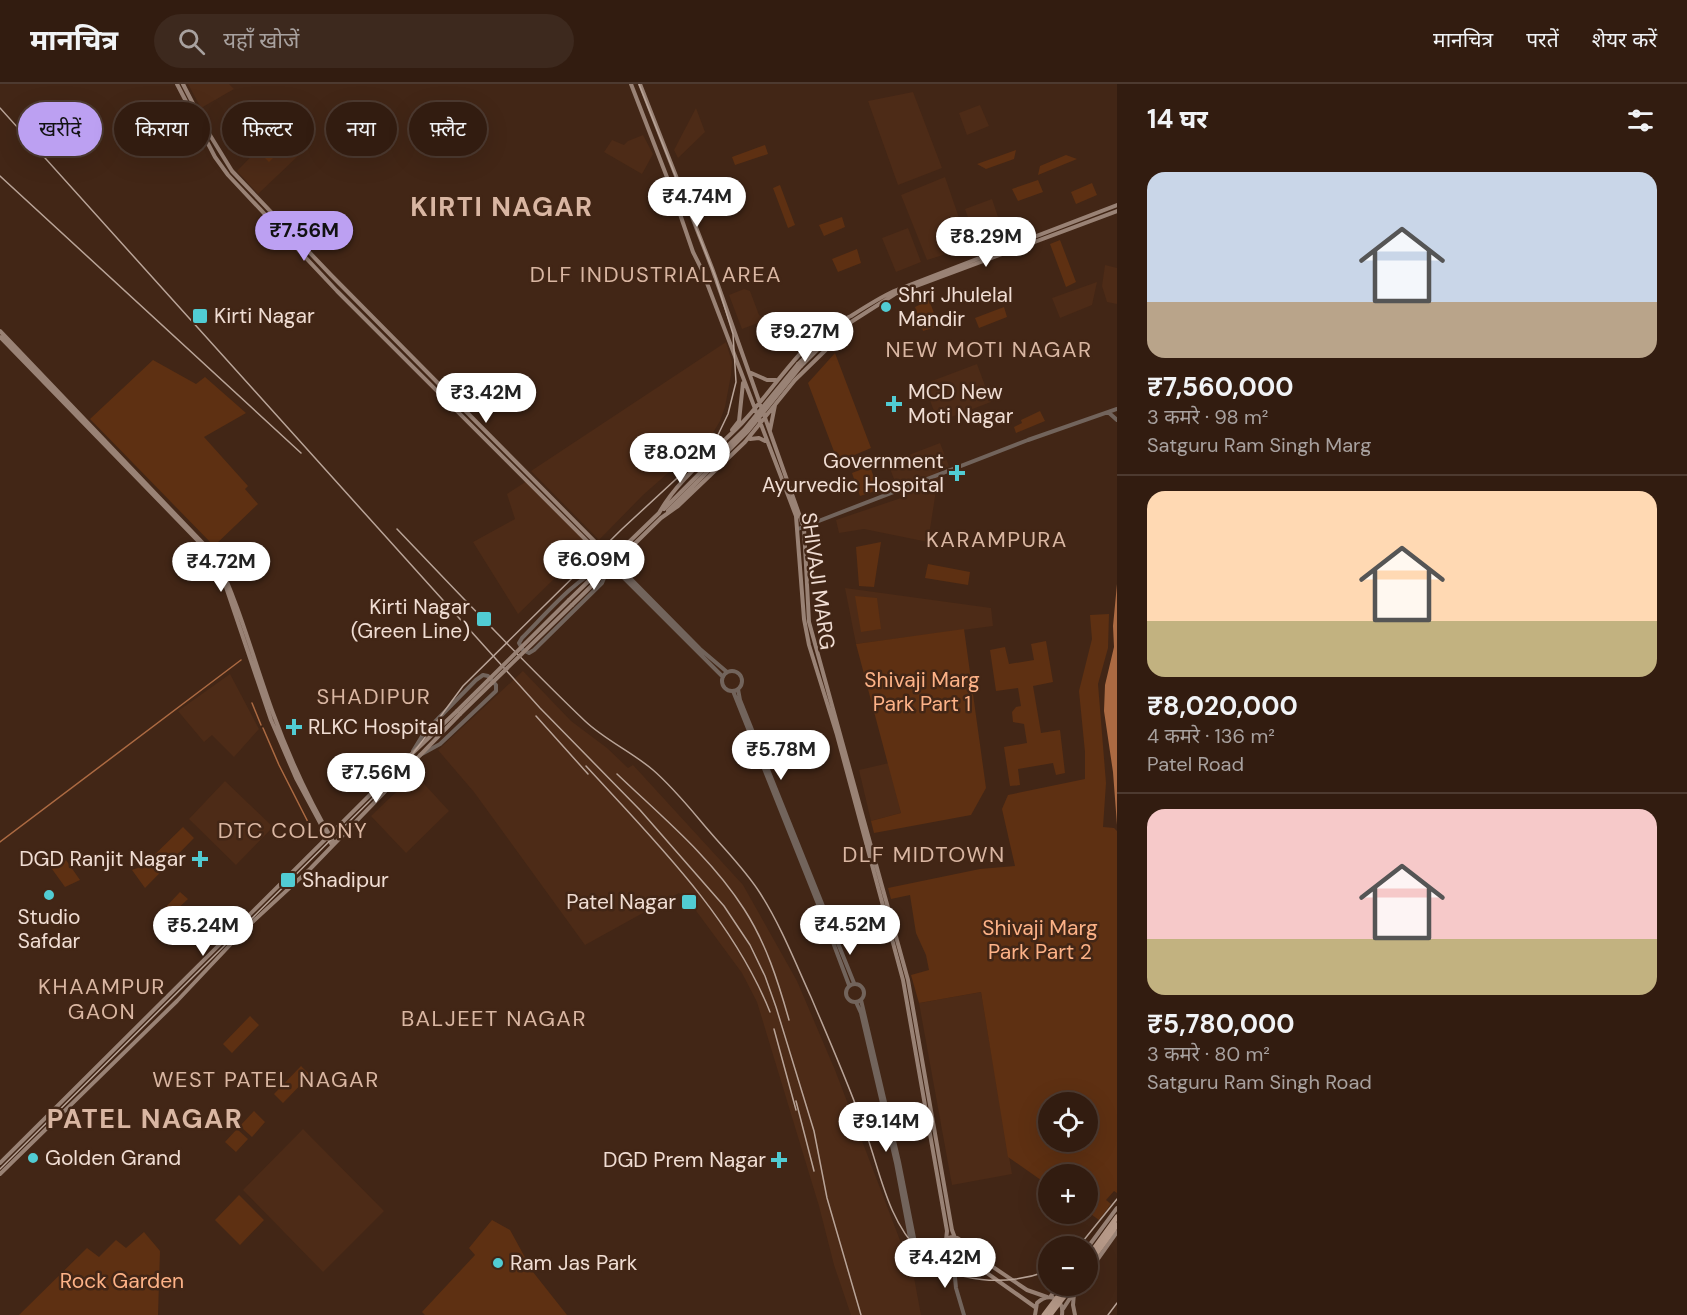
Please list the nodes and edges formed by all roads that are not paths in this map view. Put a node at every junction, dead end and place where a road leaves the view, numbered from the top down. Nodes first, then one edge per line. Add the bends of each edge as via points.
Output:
1 (177, 84) edge
2 (183, 84) edge
3 (631, 84) edge
4 (640, 84) edge
5 (1117, 205) edge
6 (1117, 211) edge
7 (850, 319) junction
8 (0, 332) edge
9 (0, 337) edge
10 (785, 370) junction
11 (748, 371) junction
12 (744, 379) junction
13 (778, 379) junction
14 (795, 380) junction
15 (759, 402) junction
16 (776, 402) junction
17 (754, 408) junction
18 (1117, 409) edge
19 (1107, 412) junction
20 (764, 418) junction
21 (1117, 420) edge
22 (760, 424) junction
23 (770, 434) junction
24 (728, 437) junction
25 (745, 442) junction
26 (768, 444) junction
27 (738, 448) junction
28 (660, 516) junction
29 (804, 528) junction
30 (798, 529) junction
31 (612, 562) junction
32 (604, 566) junction
33 (608, 571) junction
34 (727, 672) junction
35 (723, 677) junction
36 (736, 690) junction
37 (458, 712) junction
38 (411, 754) junction
39 (417, 757) junction
40 (328, 837) junction
41 (333, 844) junction
42 (851, 984) junction
43 (861, 1000) junction
44 (856, 1002) junction
45 (0, 1163) edge
46 (0, 1174) edge
47 (1117, 1208) edge
48 (1117, 1217) edge
49 (1117, 1226) edge
50 (1117, 1232) edge
51 (1096, 1236) edge
52 (955, 1238) junction
53 (945, 1242) junction
54 (1098, 1243) edge
55 (962, 1246) junction
56 (1098, 1252) edge
57 (946, 1254) junction
58 (960, 1254) junction
59 (953, 1257) junction
60 (1098, 1259) edge
61 (1058, 1296) edge
62 (1067, 1296) edge
63 (1071, 1296) edge
64 (1074, 1296) edge
65 (1049, 1297) junction
66 (1035, 1307) junction
67 (1064, 1313) edge
68 (964, 1315) edge
69 (1035, 1315) edge
70 (1044, 1315) edge
71 (1050, 1315) edge
72 (1075, 1315) edge

1 - 31 main road via 228,175 337,291
2 - 31 main road via 232,171
3 - 12 main road, SHIVAJI MARG
4 - 11 main road, SHIVAJI MARG
5 - 7 main road via 894,291
6 - 7 main road via 895,294
7 - 10 main road via 836,320 823,330
7 - 14 main road via 838,338
7 - 28 main road, bridge via 799,365 748,431
8 - 40 main road via 216,557 235,598 273,713
9 - 40 main road via 212,559 231,599 271,720
10 - 13 main road
10 - 14 main road
11 - 13 main road via 767,380
11 - 15 main road, SHIVAJI MARG
12 - 17 main road, SHIVAJI MARG
12 - 24 main road via 739,420
13 - 15 main road
14 - 16 main road
15 - 17 main road
15 - 20 main road, SHIVAJI MARG
16 - 20 main road
16 - 23 main road
17 - 22 main road, SHIVAJI MARG
17 - 24 main road
18 - 19 street
19 - 21 street
19 - 29 street
20 - 22 main road
20 - 23 main road, SHIVAJI MARG
22 - 25 main road
22 - 26 main road, SHIVAJI MARG
23 - 29 main road, SHIVAJI MARG
24 - 27 main road via 739,438
24 - 28 main road via 669,496
25 - 26 main road via 757,437
25 - 27 main road
26 - 30 main road, SHIVAJI MARG
27 - 28 main road via 679,506
28 - 31 main road
29 - 30 street
29 - 52 main road, SHIVAJI MARG via 808,619 906,971
30 - 53 main road, SHIVAJI MARG via 809,645 903,980 947,1232
31 - 32 main road
31 - 33 main road
31 - 34 street
31 - 35 street
32 - 33 street via 574,587 522,638 519,643 523,650 534,650 597,589
32 - 37 main road, bridge
33 - 37 main road, bridge
34 - 35 street
34 - 36 street via 740,674 743,681
35 - 36 street via 725,688
36 - 42 street
37 - 38 main road
37 - 39 main road
38 - 39 street via 424,733 476,680 488,676 496,691 440,744
38 - 40 main road
39 - 41 main road
40 - 41 main road
40 - 45 main road
41 - 46 main road
42 - 43 street via 865,990
42 - 44 street via 846,995
43 - 44 street
43 - 53 street via 915,1243 919,1250 931,1253 940,1250
44 - 57 street via 896,1163 911,1243 922,1256
47 - 51 main road
48 - 54 main road
49 - 56 main road
50 - 60 main road
52 - 53 main road
52 - 55 main road
53 - 57 main road
55 - 58 main road
55 - 65 main road via 1027,1290
57 - 59 main road
58 - 59 main road
58 - 66 main road
59 - 68 street
61 - 70 main road, bridge
62 - 71 main road, bridge
63 - 67 main road
64 - 72 main road
65 - 66 main road
65 - 67 main road via 1059,1301
66 - 69 main road

